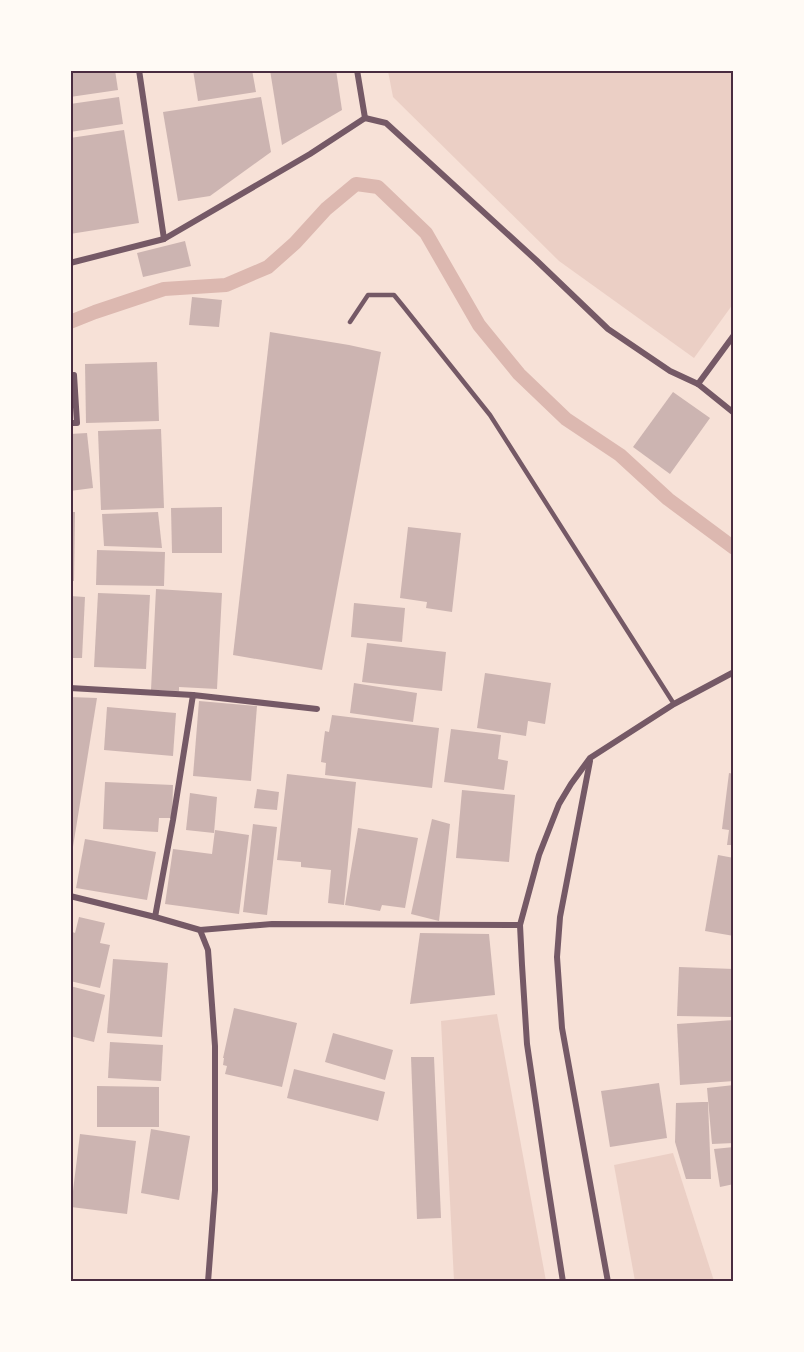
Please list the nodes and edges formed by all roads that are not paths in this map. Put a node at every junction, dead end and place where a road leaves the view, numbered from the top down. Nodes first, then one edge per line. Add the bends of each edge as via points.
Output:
1 (139, 70) edge
2 (357, 70) edge
3 (365, 118) junction
4 (164, 238) junction
5 (70, 263) edge
6 (350, 322) dead end
7 (734, 335) edge
8 (74, 375) dead end
9 (698, 384) junction
10 (734, 413) edge
11 (70, 423) edge
12 (734, 672) edge
13 (70, 688) edge
14 (193, 695) junction
15 (674, 704) junction
16 (317, 709) dead end
17 (590, 758) junction
18 (70, 896) edge
19 (155, 917) junction
20 (520, 925) junction
21 (200, 930) junction
22 (208, 1281) edge
23 (563, 1281) edge
24 (608, 1281) edge

1 - 4 street
2 - 3 street
3 - 4 street
3 - 9 street via 386,123 608,329 670,371
4 - 5 street
6 - 15 lane via 368,295 394,295 490,415
7 - 9 street
8 - 11 street via 77,423
9 - 10 street
12 - 15 street
13 - 14 street
14 - 16 street
14 - 19 street
15 - 17 street
17 - 20 street via 559,804 539,855
17 - 24 street via 560,917 557,957 562,1028
18 - 19 street
19 - 21 street
20 - 21 street via 272,924
20 - 23 street via 527,1044
21 - 22 street via 208,950 215,1046 215,1190

